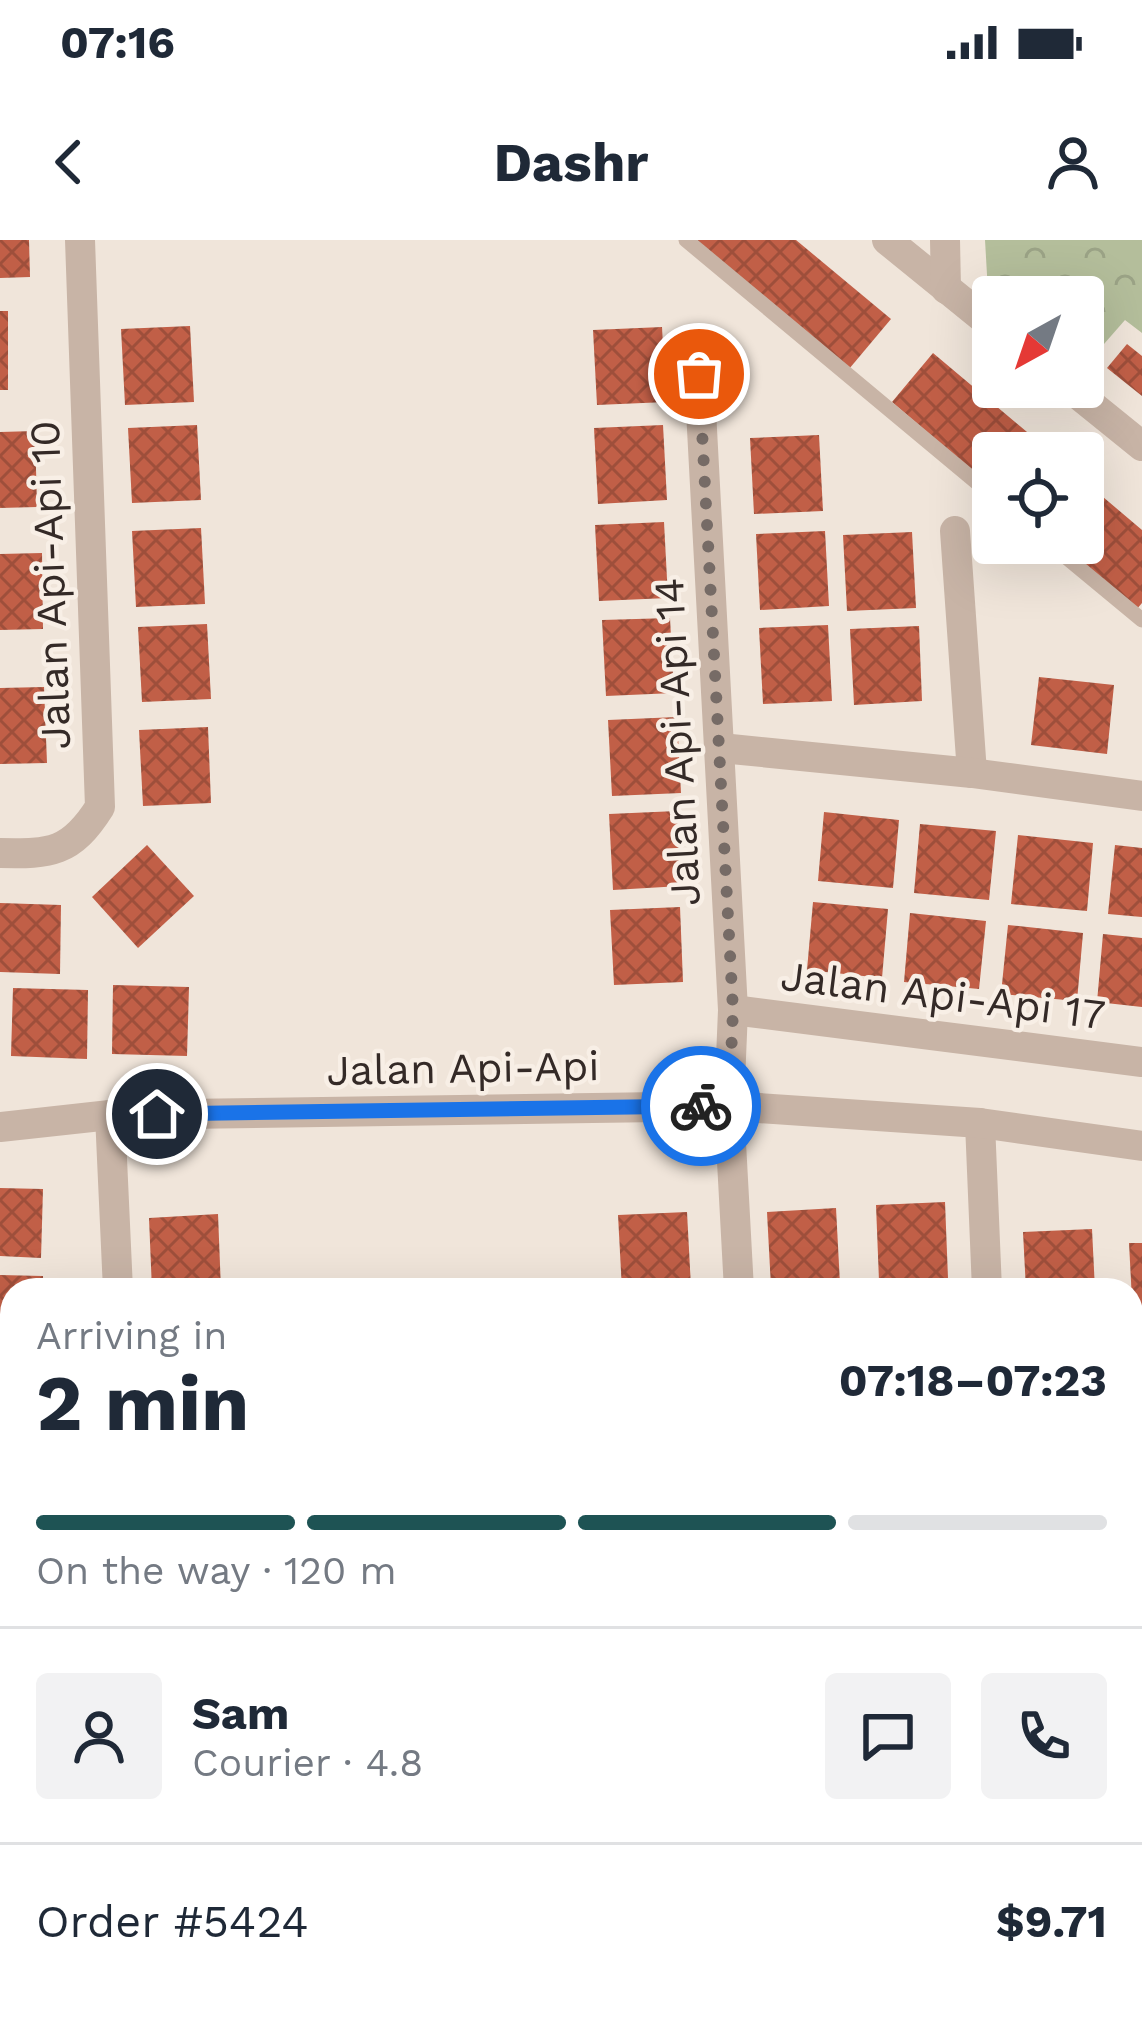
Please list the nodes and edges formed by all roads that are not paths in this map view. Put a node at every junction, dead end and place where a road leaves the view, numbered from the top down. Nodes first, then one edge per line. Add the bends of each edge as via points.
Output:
1 (80, 240) edge
2 (686, 240) edge
3 (887, 240) edge
4 (945, 240) edge
5 (946, 289) junction
6 (972, 309) edge
7 (699, 374) dead end
8 (1095, 408) edge
9 (1142, 446) edge
10 (972, 478) edge
11 (955, 531) dead end
12 (1074, 564) edge
13 (1142, 620) edge
14 (721, 748) junction
15 (973, 772) junction
16 (1142, 796) edge
17 (0, 853) edge
18 (733, 1010) junction
19 (1142, 1062) edge
20 (729, 1106) junction
21 (110, 1115) junction
22 (980, 1124) junction
23 (0, 1127) edge
24 (1142, 1146) edge
25 (117, 1278) edge
26 (738, 1278) edge
27 (986, 1278) edge

1 - 17 street, Jalan Api-Api 10 via 100,807 68,845 45,854
2 - 10 lane
3 - 5 street
4 - 5 street
5 - 6 street
7 - 14 street, Jalan Api-Api 14
8 - 9 street
11 - 15 street
12 - 13 lane
14 - 15 street
14 - 18 street, Jalan Api-Api 14
15 - 16 street
18 - 19 street, Jalan Api-Api 17
18 - 20 street, Jalan Api-Api 14
20 - 21 street, Jalan Api-Api
20 - 22 street, Jalan Api-Api
20 - 26 street, Jalan Api-Api 14
21 - 23 street, Jalan Api-Api
21 - 25 street
22 - 24 street, Jalan Api-Api
22 - 27 street

